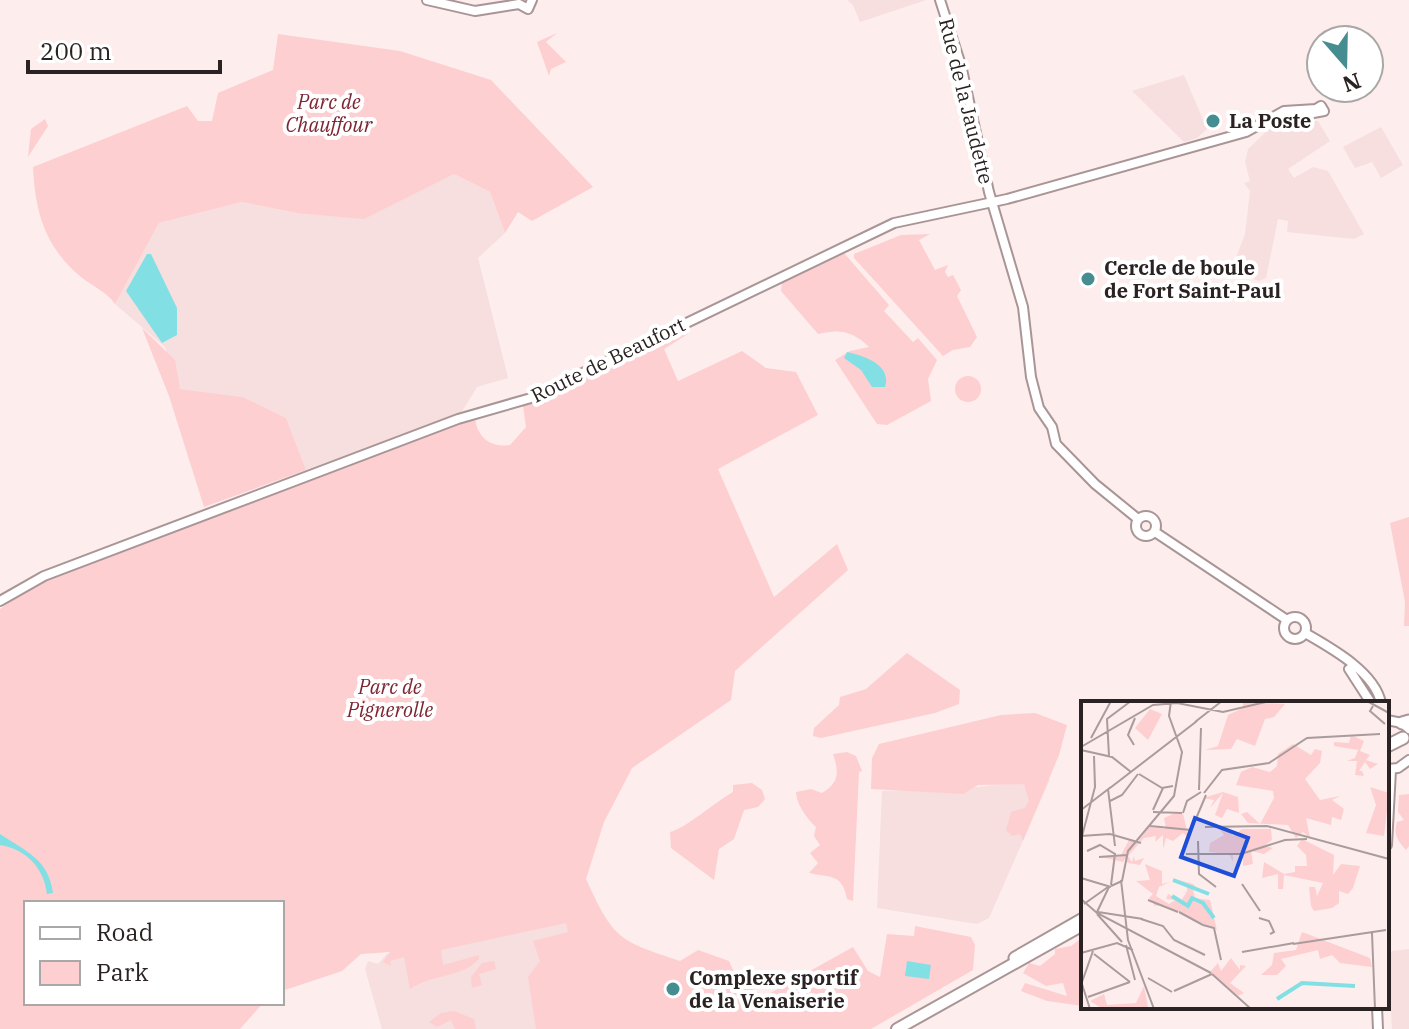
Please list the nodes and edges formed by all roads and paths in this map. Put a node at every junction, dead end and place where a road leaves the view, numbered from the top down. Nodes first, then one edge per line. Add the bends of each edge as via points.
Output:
1 (427, 0) edge
2 (532, 0) edge
3 (940, 0) edge
4 (519, 2) edge
5 (1317, 112) dead end
6 (992, 203) junction
7 (1138, 519) junction
8 (1155, 532) junction
9 (0, 601) edge
10 (1287, 620) junction
11 (1305, 633) junction
12 (1338, 656) junction
13 (1370, 701) edge
14 (1380, 701) edge
15 (1405, 729) edge
16 (1389, 742) edge
17 (1409, 760) edge
18 (1389, 769) edge
19 (1081, 917) edge
20 (1081, 926) edge
21 (1015, 958) joint
22 (938, 1006) junction
23 (1377, 1009) edge
24 (897, 1029) edge
25 (1378, 1029) edge

1 - 4 street via 465,11
2 - 4 street via 527,9
3 - 6 street, Rue de la Jaudette via 961,65
5 - 6 street, Route de Beaufort via 1286,115 1246,137 1221,138
6 - 7 street, Rue de la Jaudette via 1023,307 1031,377 1042,416 1052,427 1056,444
6 - 9 street, Route de Beaufort via 877,230 531,398 458,419 44,576
7 - 8 street via 1152,517
7 - 8 street via 1140,534
8 - 10 street
10 - 11 street via 1303,620
10 - 11 street via 1288,637
11 - 12 street
12 - 13 street
12 - 14 street via 1374,685
15 - 16 highway
17 - 18 street
19 - 21 highway
20 - 22 main road
21 - 22 main road
22 - 24 main road
23 - 25 street

